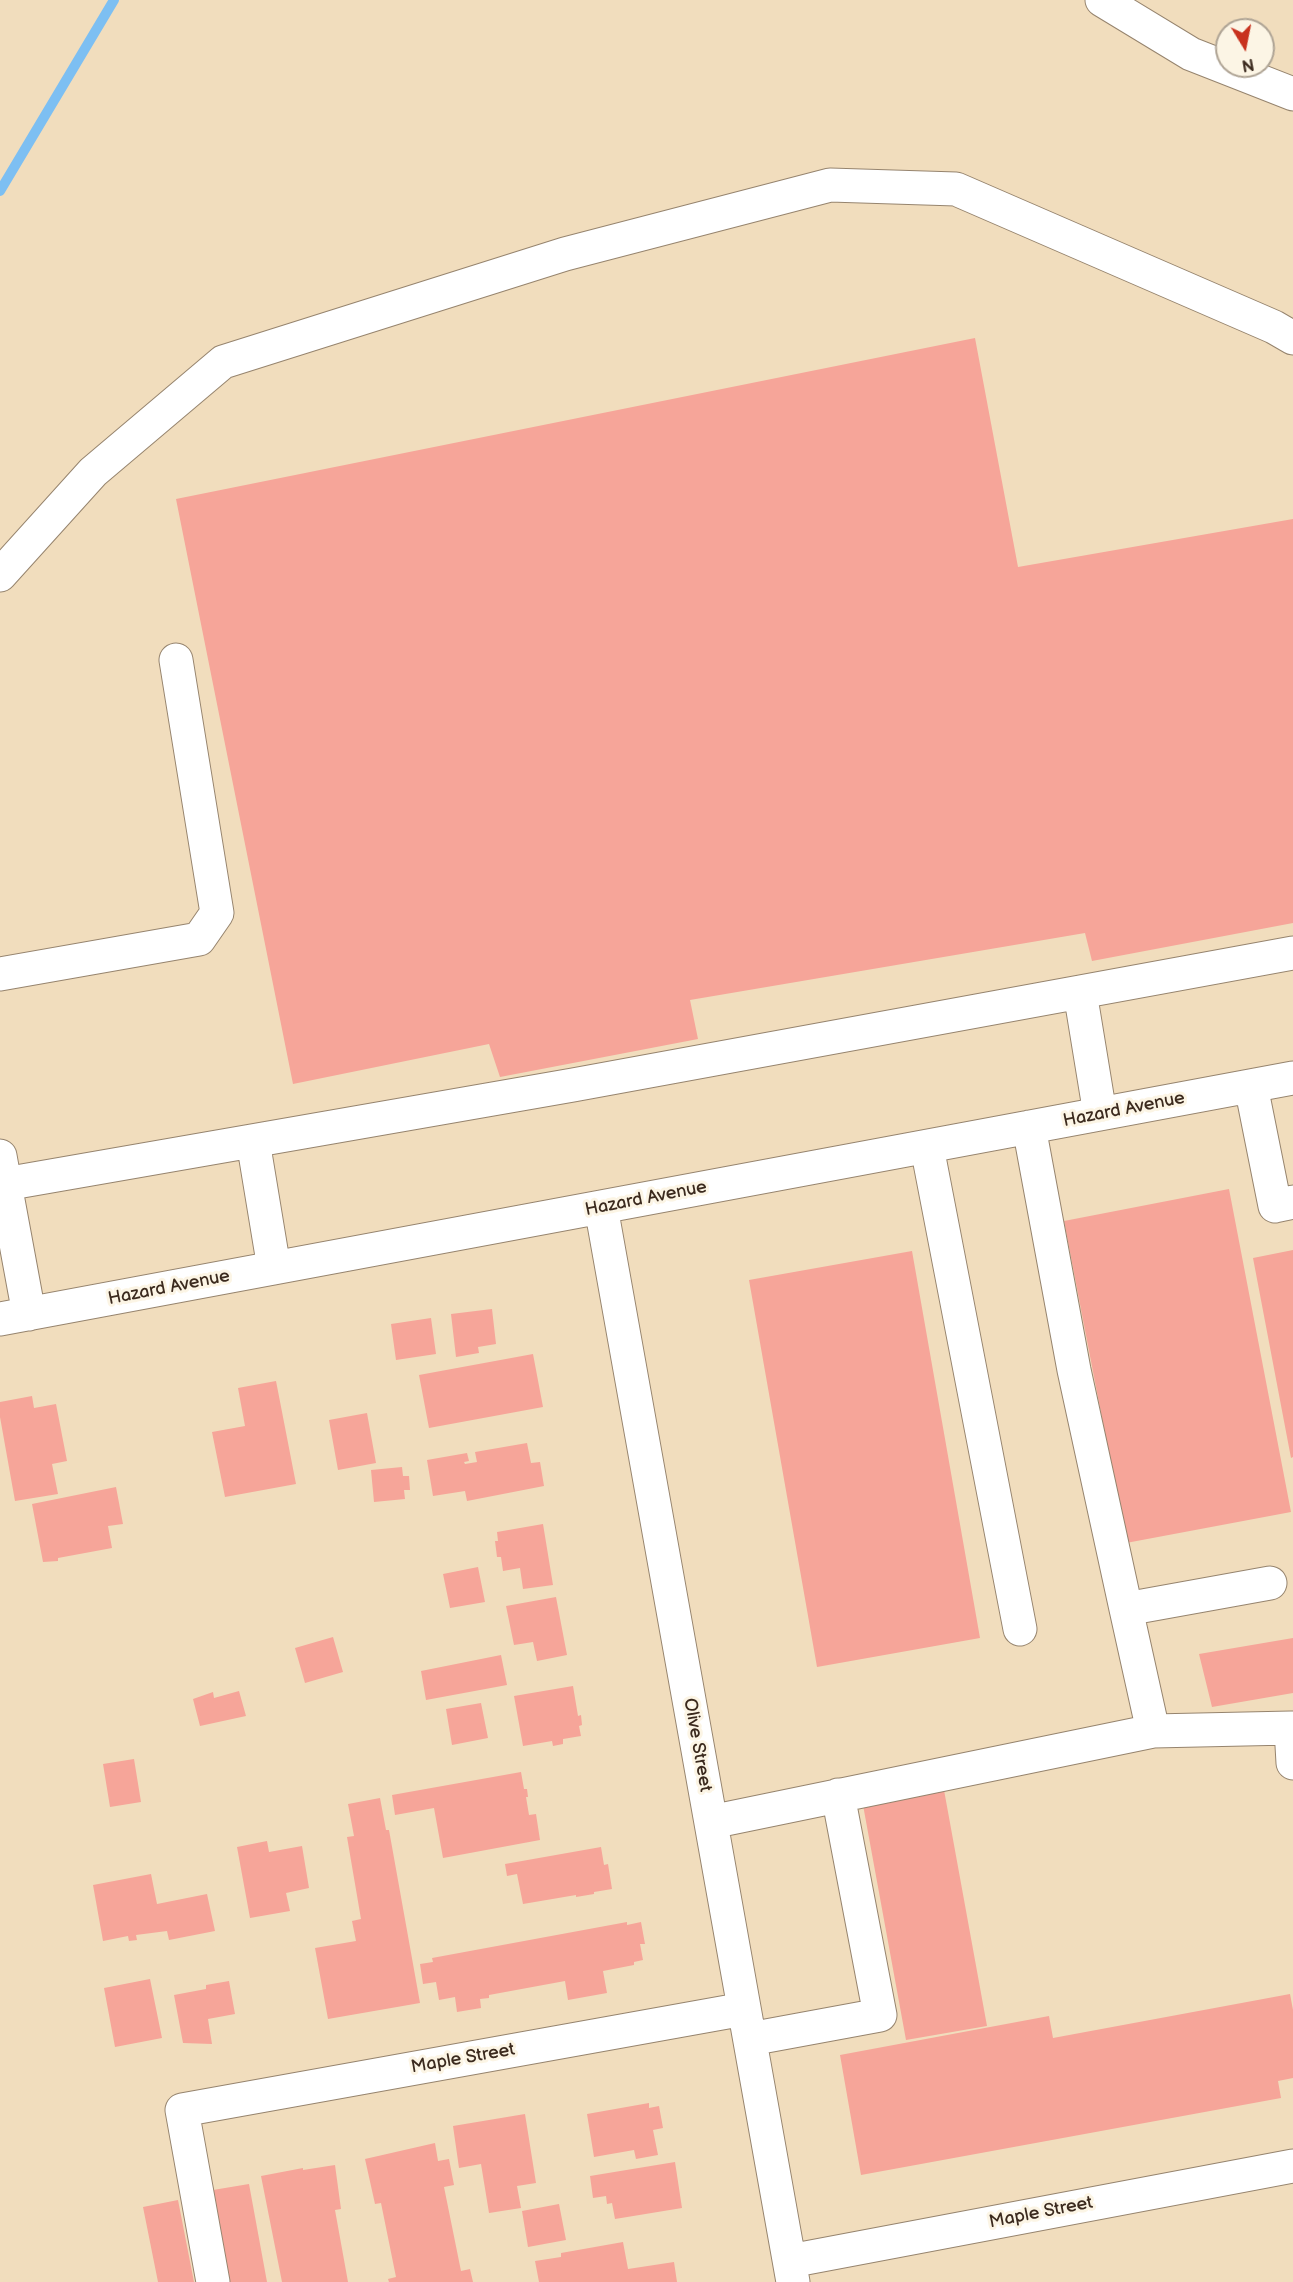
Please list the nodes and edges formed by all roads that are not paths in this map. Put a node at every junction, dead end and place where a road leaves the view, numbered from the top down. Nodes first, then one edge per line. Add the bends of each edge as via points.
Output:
1 (1102, 0) edge
2 (1293, 94) edge
3 (1293, 338) edge
4 (0, 575) edge
5 (176, 660) dead end
6 (1293, 953) edge
7 (0, 974) edge
8 (1080, 993) junction
9 (1293, 1078) edge
10 (1251, 1086) junction
11 (1100, 1114) junction
12 (1029, 1127) junction
13 (254, 1141) junction
14 (927, 1147) junction
15 (3, 1170) edge
16 (1293, 1202) edge
17 (601, 1207) junction
18 (274, 1268) junction
19 (14, 1317) edge
20 (1270, 1583) dead end
21 (1126, 1609) junction
22 (1020, 1629) dead end
23 (1153, 1731) junction
24 (1293, 1763) edge
25 (838, 1795) junction
26 (711, 1822) junction
27 (747, 2024) junction
28 (1293, 2166) edge
29 (791, 2271) edge
30 (213, 2282) edge

1 - 2 street via 1191,54
3 - 4 street via 957,189 830,185 565,254 223,362 93,472
5 - 7 street via 217,913 199,939
6 - 8 street
8 - 11 street
8 - 13 street
9 - 10 street, Hazard Avenue
10 - 11 street, Hazard Avenue
10 - 16 street via 1275,1206
11 - 12 street, Hazard Avenue
12 - 14 street, Hazard Avenue
12 - 21 street via 1074,1370
13 - 15 street
13 - 18 street
14 - 17 street, Hazard Avenue
14 - 22 street
15 - 19 street
17 - 18 street, Hazard Avenue
17 - 26 street, Olive Street
18 - 19 street, Hazard Avenue
20 - 21 street
21 - 23 street
23 - 24 street via 1292,1728
23 - 25 street
25 - 26 street
25 - 27 street, Maple Street via 880,2015
26 - 27 street, Olive Street
27 - 29 street, Olive Street
27 - 30 street, Maple Street via 182,2110
28 - 29 street, Maple Street

